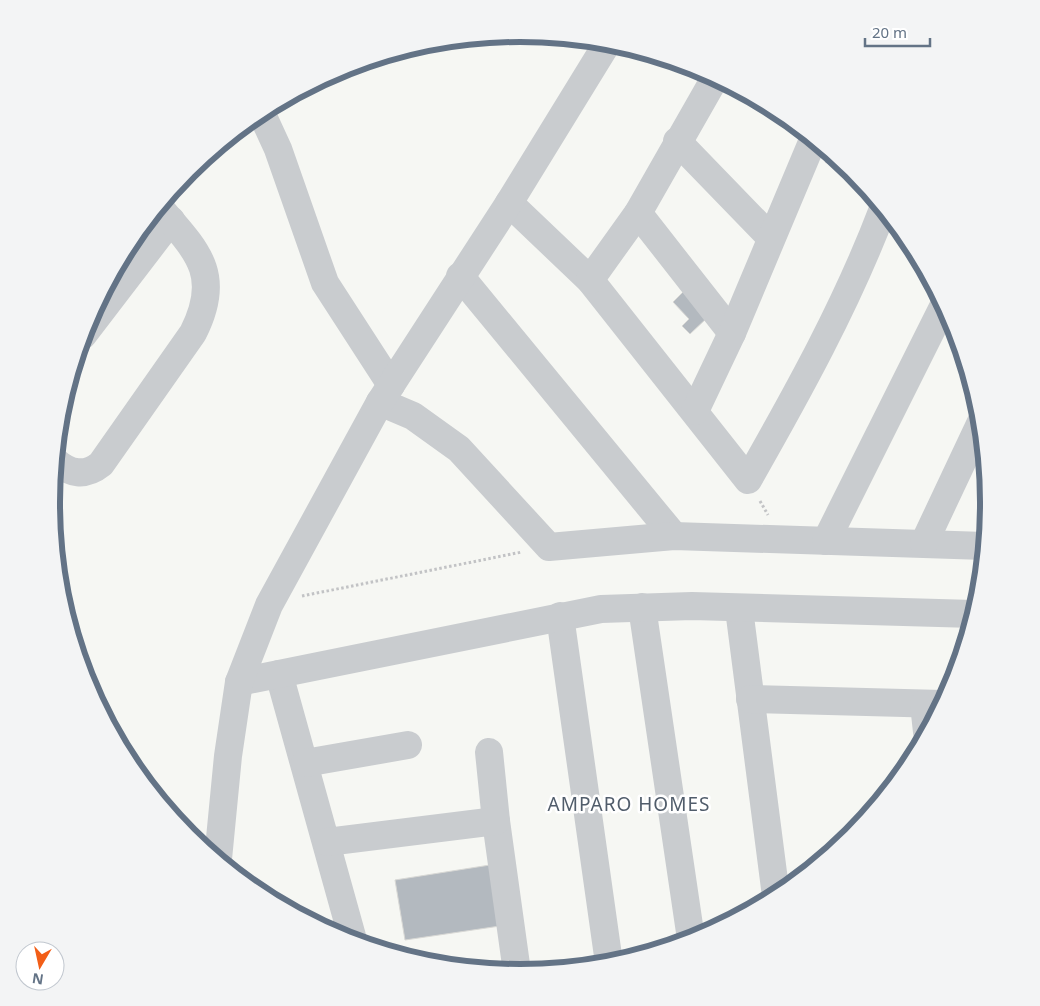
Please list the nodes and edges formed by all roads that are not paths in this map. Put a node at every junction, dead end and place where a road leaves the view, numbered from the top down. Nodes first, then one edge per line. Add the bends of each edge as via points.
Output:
1 (603, 50) edge
2 (711, 84) edge
3 (265, 120) edge
4 (677, 141) junction
5 (810, 146) edge
6 (508, 204) junction
7 (638, 213) junction
8 (165, 214) edge
9 (880, 217) edge
10 (771, 238) junction
11 (460, 276) junction
12 (590, 280) junction
13 (106, 301) edge
14 (939, 314) edge
15 (732, 333) junction
16 (386, 394) junction
17 (695, 411) junction
18 (975, 434) edge
19 (61, 467) edge
20 (674, 536) junction
21 (826, 541) junction
22 (924, 543) junction
23 (979, 546) edge
24 (642, 607) junction
25 (739, 609) junction
26 (967, 614) edge
27 (560, 616) junction
28 (279, 674) junction
29 (240, 682) junction
30 (750, 699) junction
31 (933, 704) edge
32 (408, 744) dead end
33 (489, 752) dead end
34 (305, 763) junction
35 (496, 821) junction
36 (326, 842) junction
37 (219, 851) edge
38 (775, 887) edge
39 (690, 930) edge
40 (350, 931) edge
41 (609, 955) edge
42 (516, 964) edge

1 - 6 street
2 - 4 street
3 - 16 street via 325,283
4 - 7 street
4 - 10 street
5 - 10 street
6 - 11 street
6 - 12 street
7 - 12 street
7 - 15 street
8 - 13 street
8 - 19 street via 196,251 203,266 207,298 202,316 101,464 92,471 81,473
9 - 17 street via 801,389 748,480
10 - 15 street
11 - 16 street
11 - 20 street
12 - 17 street
14 - 21 street
15 - 17 street
16 - 20 street via 459,449 549,547
16 - 29 street via 269,605
18 - 22 street
20 - 21 street
21 - 22 street
22 - 23 street
24 - 25 street
24 - 27 street
24 - 39 street
25 - 26 street
25 - 30 street
27 - 28 street
27 - 41 street
28 - 29 street
28 - 34 street
29 - 37 street via 228,756
30 - 31 street
30 - 38 street
32 - 34 street
33 - 35 street
34 - 36 street
35 - 36 street
35 - 42 street
36 - 40 street

